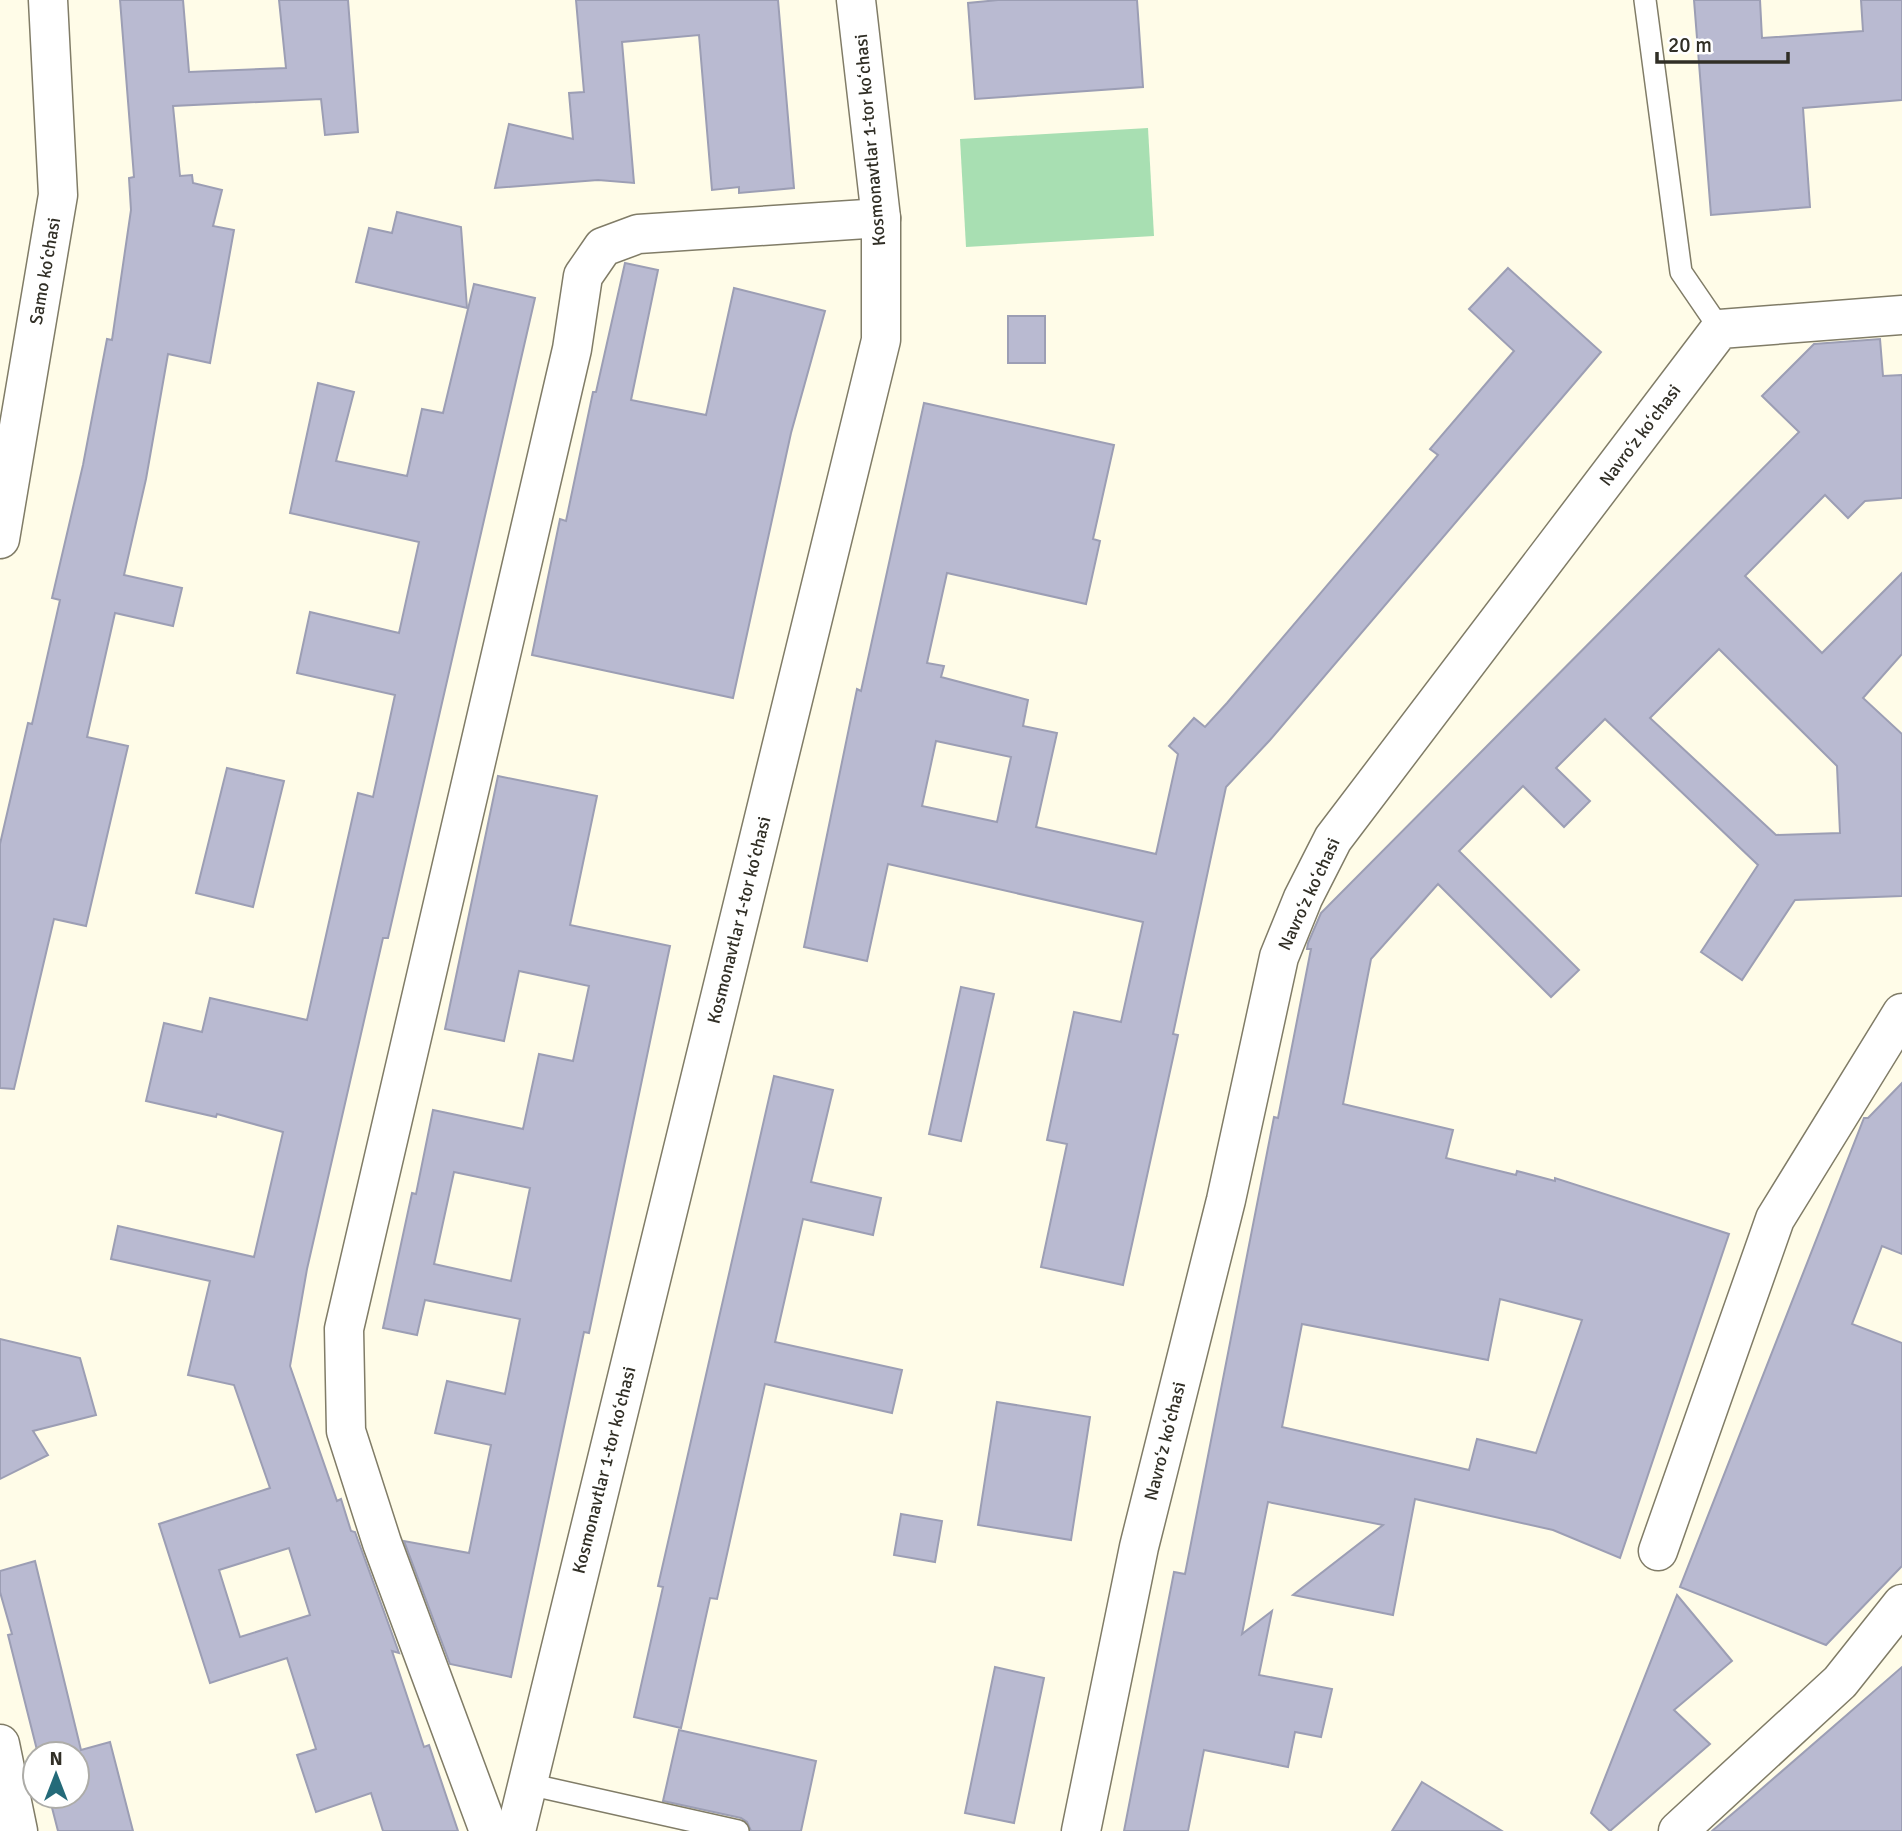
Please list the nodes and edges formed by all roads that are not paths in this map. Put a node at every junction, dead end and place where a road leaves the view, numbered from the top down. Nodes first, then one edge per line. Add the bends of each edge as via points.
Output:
1 (48, 0) edge
2 (856, 0) edge
3 (1645, 0) edge
4 (881, 218) junction
5 (1902, 314) edge
6 (1720, 329) junction
7 (0, 539) edge
8 (1902, 1013) edge
9 (1658, 1551) dead end
10 (1902, 1604) edge
11 (0, 1744) edge
12 (528, 1784) junction
13 (18, 1831) edge
14 (489, 1831) edge
15 (516, 1831) edge
16 (738, 1831) edge
17 (1081, 1831) edge
18 (1678, 1831) edge

1 - 7 street, Samo koʻchasi via 58,195
2 - 4 street, Kosmonavtlar 1-tor koʻchasi
3 - 6 lane via 1681,272
4 - 12 street, Kosmonavtlar 1-tor koʻchasi via 881,340
4 - 14 street via 638,234 603,247 583,276 572,349 344,1329 346,1431
5 - 6 street
6 - 17 street, Navroʻz koʻchasi via 1333,839 1303,898 1279,957 1226,1200 1139,1547
8 - 9 street via 1775,1219
10 - 18 street via 1840,1682
11 - 13 street
12 - 15 street, Kosmonavtlar 1-tor koʻchasi
12 - 16 lane

